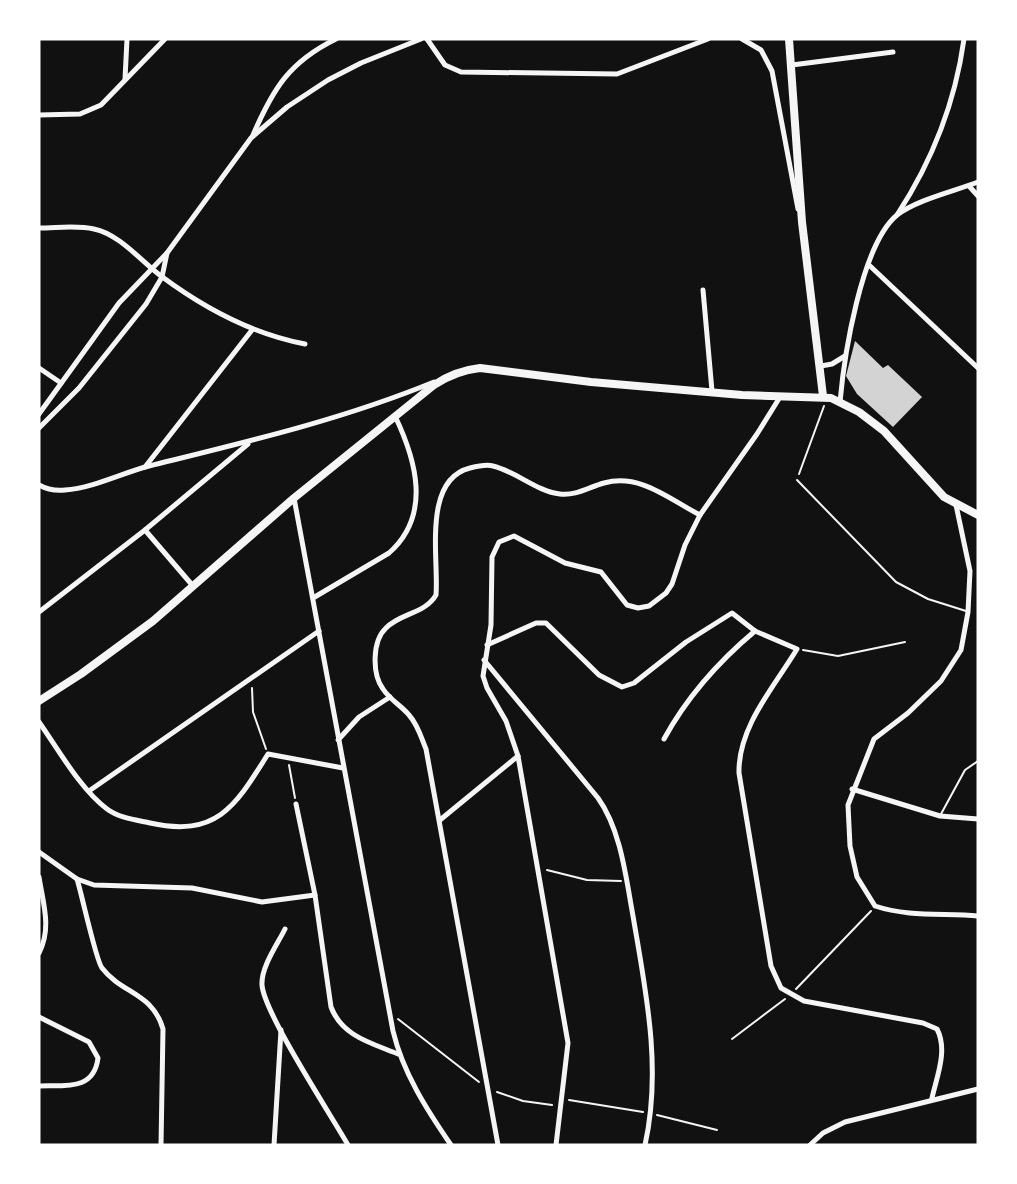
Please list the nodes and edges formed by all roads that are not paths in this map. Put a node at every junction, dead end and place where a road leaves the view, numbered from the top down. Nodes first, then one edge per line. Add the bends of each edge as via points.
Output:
1 (127, 39) edge
2 (165, 39) edge
3 (336, 39) edge
4 (421, 39) edge
5 (427, 39) edge
6 (708, 39) edge
7 (742, 39) edge
8 (789, 39) edge
9 (964, 39) edge
10 (893, 52) dead end
11 (792, 65) junction
12 (125, 79) junction
13 (39, 115) edge
14 (251, 138) junction
15 (978, 182) edge
16 (969, 186) junction
17 (978, 196) edge
18 (897, 215) junction
19 (802, 222) junction
20 (39, 228) edge
21 (167, 253) junction
22 (869, 265) junction
23 (150, 267) junction
24 (162, 277) junction
25 (703, 290) dead end
26 (252, 330) junction
27 (304, 344) dead end
28 (845, 356) junction
29 (821, 366) junction
30 (39, 368) edge
31 (978, 368) edge
32 (446, 377) junction
33 (61, 383) junction
34 (712, 391) junction
35 (780, 397) junction
36 (825, 397) junction
37 (840, 402) junction
38 (39, 414) edge
39 (395, 416) junction
40 (39, 428) edge
41 (251, 442) junction
42 (145, 467) junction
43 (797, 480) road end
44 (39, 485) edge
45 (294, 498) junction
46 (956, 505) junction
47 (700, 515) junction
48 (978, 515) edge
49 (145, 530) junction
50 (193, 586) junction
51 (313, 598) junction
52 (39, 612) edge
53 (968, 612) junction
54 (318, 631) junction
55 (755, 631) junction
56 (487, 645) junction
57 (484, 660) junction
58 (390, 697) junction
59 (39, 700) edge
60 (39, 722) edge
61 (664, 738) dead end
62 (338, 740) junction
63 (518, 756) junction
64 (978, 761) edge
65 (343, 768) junction
66 (852, 789) junction
67 (89, 791) junction
68 (296, 804) road end
69 (940, 816) junction
70 (978, 819) edge
71 (440, 820) junction
72 (39, 852) edge
73 (39, 877) edge
74 (77, 879) junction
75 (315, 895) junction
76 (978, 916) edge
77 (285, 930) dead end
78 (39, 953) edge
79 (39, 1017) edge
80 (281, 1029) junction
81 (398, 1054) junction
82 (39, 1086) edge
83 (978, 1089) edge
84 (932, 1098) junction
85 (161, 1145) edge
86 (274, 1145) edge
87 (348, 1145) edge
88 (452, 1145) edge
89 (498, 1145) edge
90 (556, 1145) edge
91 (645, 1145) edge
92 (810, 1145) edge

1 - 12 street
2 - 12 street
3 - 14 street via 285,76 273,91
4 - 14 street via 328,80 287,107
5 - 6 street via 445,65 461,72 594,75 629,70
7 - 19 street via 761,50 770,66
8 - 11 main road
9 - 18 street via 943,129
10 - 11 street
11 - 19 main road
12 - 13 street via 92,111
14 - 21 street
15 - 16 street
16 - 17 street
16 - 18 street
18 - 22 street via 885,230
19 - 29 main road
20 - 23 street via 102,231
21 - 23 street
21 - 24 street
22 - 28 street
22 - 31 street
23 - 24 street
23 - 33 street
24 - 26 street
24 - 40 street via 146,304 80,388
25 - 34 street
26 - 27 street
26 - 42 street
28 - 29 street
28 - 37 street
29 - 36 main road
30 - 33 street
32 - 34 main road via 480,368
32 - 39 main road
32 - 41 street via 373,406
33 - 38 street
34 - 35 main road
35 - 36 main road
35 - 47 street
36 - 37 main road
37 - 46 main road via 884,431 944,497
39 - 45 main road
39 - 51 street via 416,471 409,528 389,553
41 - 42 street
41 - 49 street
42 - 44 street via 68,490 48,490
43 - 53 lane via 896,582 910,592
45 - 50 main road
45 - 51 street
46 - 48 main road
46 - 53 street via 970,571
47 - 56 street via 666,593 649,606 638,608 627,605 601,572 565,563 514,536 503,538 494,547 492,557
47 - 58 street via 639,481 613,480 562,495 491,465 465,469 446,487 440,499 436,596 428,605 392,623 380,636 375,668
49 - 50 street
49 - 52 street
50 - 59 main road via 153,621
51 - 54 street
53 - 66 street via 965,635 953,665 908,713 874,739
54 - 62 street
54 - 67 street
55 - 56 street via 732,613 627,686 615,685 599,675 546,623
55 - 61 street via 715,668 681,708
55 - 84 street via 797,649 756,714 738,756 771,966 789,995 804,1001 937,1029 942,1041 941,1059
56 - 57 street
57 - 63 street via 484,682 506,721
57 - 91 street via 604,807 614,831 650,1015 652,1114
58 - 62 street via 359,717
58 - 71 street via 419,730
60 - 67 street
62 - 65 street
63 - 71 street
63 - 90 street via 568,1043
64 - 69 lane via 965,770
65 - 67 street via 268,754 227,812 189,828 123,817 107,809
65 - 81 street
66 - 69 street
66 - 76 street via 848,805 850,846 859,883 875,906 899,914
68 - 75 street
69 - 70 street
71 - 89 street
72 - 74 street
73 - 78 street via 47,924
74 - 75 street via 111,887 192,888 262,902
74 - 85 street via 100,967 143,998 160,1018
75 - 81 street via 324,969 336,1019 353,1034
77 - 80 street via 262,981 265,997
79 - 82 street via 89,1042 98,1058 94,1075 88,1081
80 - 86 street
80 - 87 street
81 - 88 street
83 - 84 street
84 - 92 street via 845,1122

